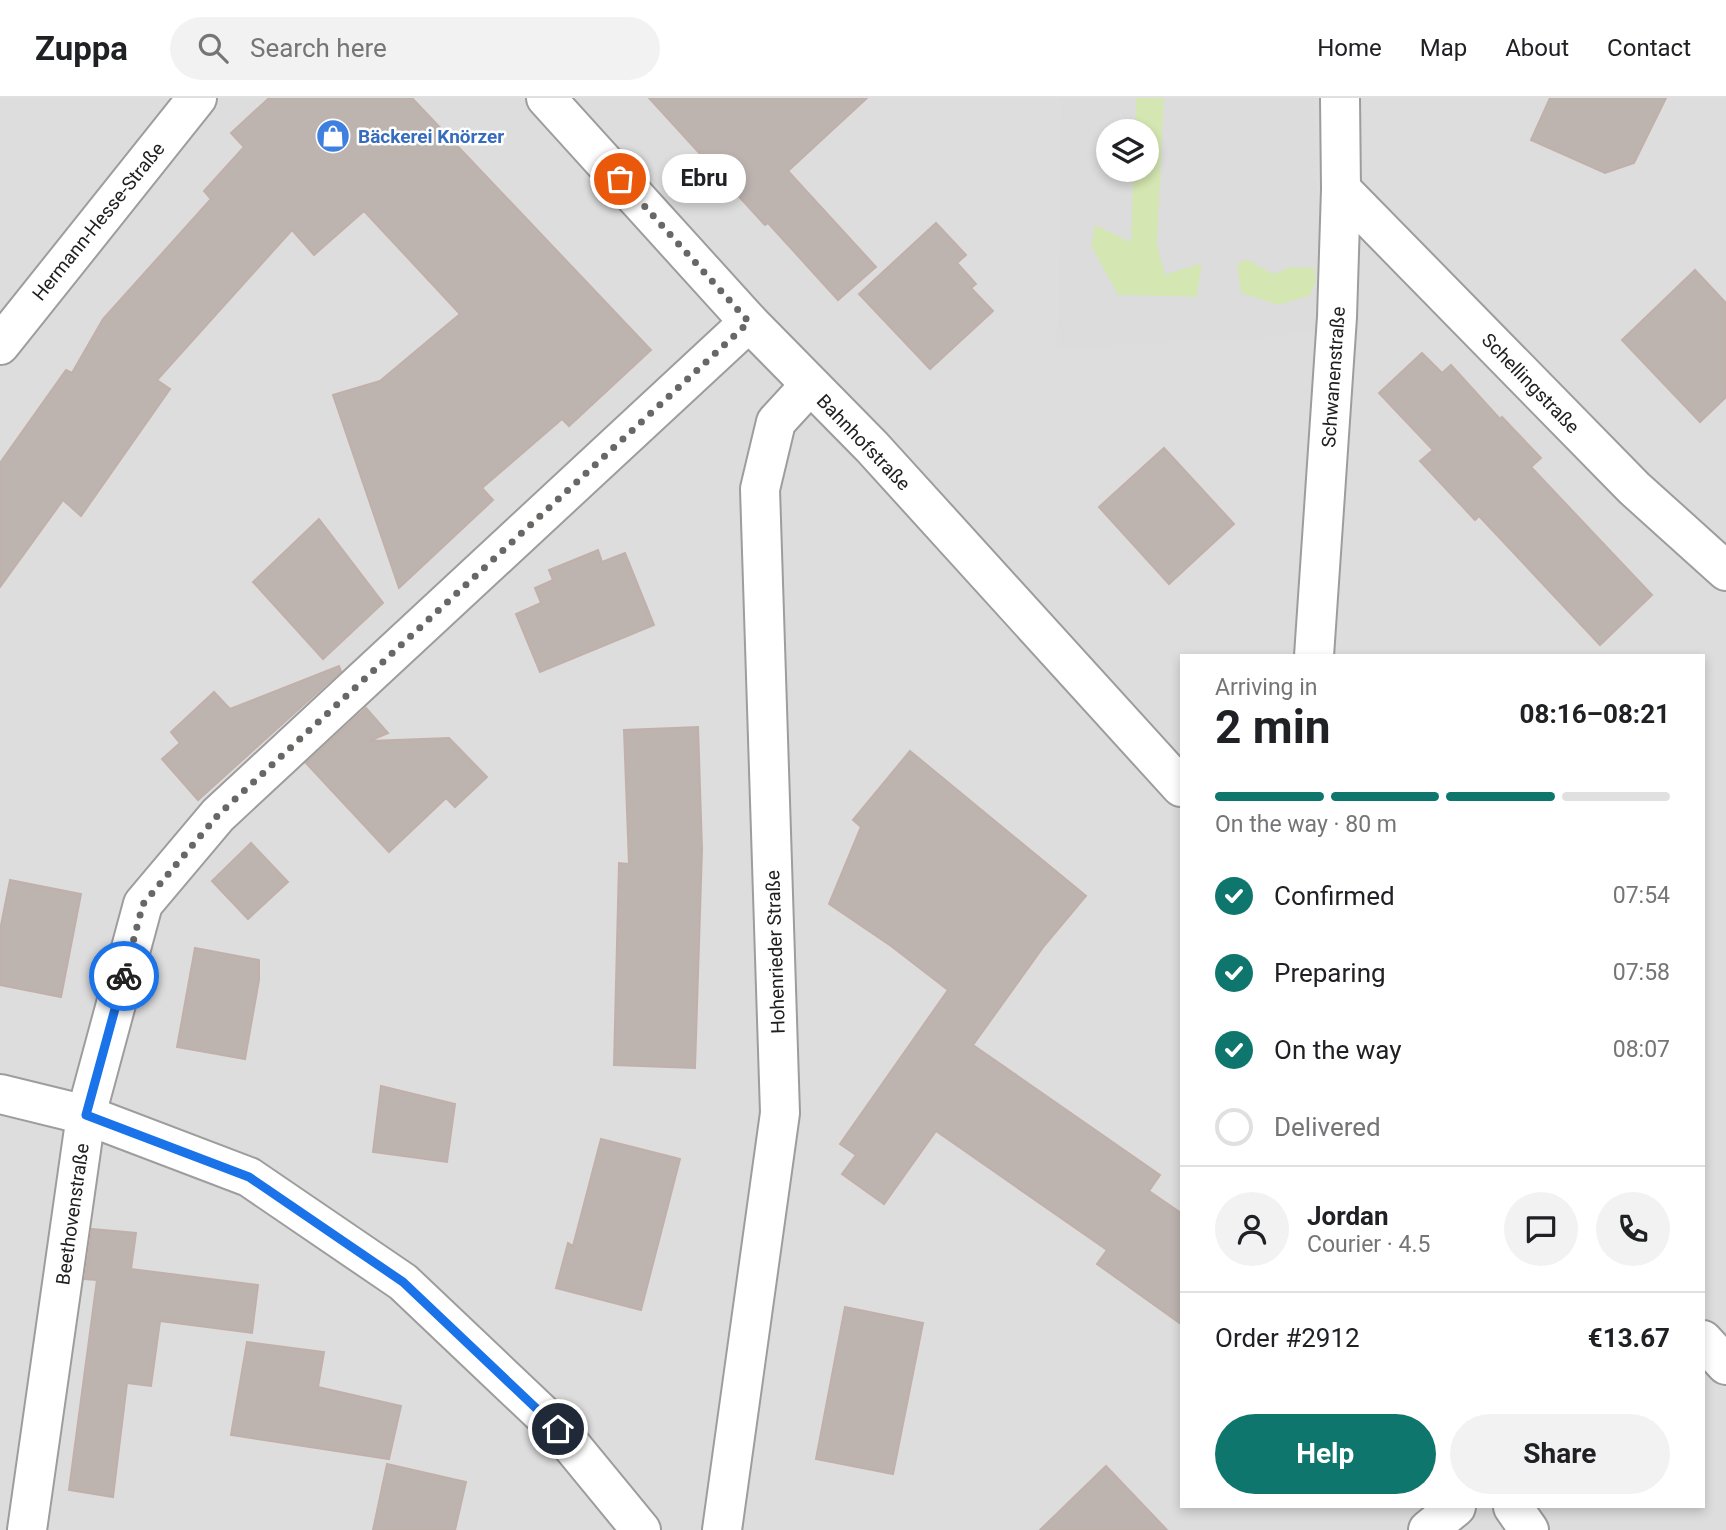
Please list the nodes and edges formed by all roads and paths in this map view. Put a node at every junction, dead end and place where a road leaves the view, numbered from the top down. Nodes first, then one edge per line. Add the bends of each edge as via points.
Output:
1 (197, 98) edge
2 (546, 98) edge
3 (1340, 98) edge
4 (1341, 189) junction
5 (749, 322) junction
6 (0, 345) edge
7 (810, 385) junction
8 (1726, 571) edge
9 (1314, 654) edge
10 (1180, 786) edge
11 (0, 1094) edge
12 (86, 1115) junction
13 (1705, 1342) edge
14 (1726, 1366) edge
15 (1455, 1508) edge
16 (1514, 1508) edge
17 (27, 1530) edge
18 (641, 1530) edge
19 (722, 1530) edge
20 (1428, 1530) edge
21 (1529, 1530) edge

1 - 6 street, Hermann-Hesse-Straße
2 - 5 street, Bahnhofstraße
3 - 4 street, Schwanenstraße
4 - 8 street, Schellingstraße via 1634,488
4 - 9 street, Schwanenstraße
5 - 7 street, Bahnhofstraße
5 - 12 street, Beethovenstraße via 218,815 143,904
7 - 10 street, Bahnhofstraße via 872,447
7 - 19 street, Hohenrieder Straße via 776,422 760,489 780,1113
11 - 12 street
12 - 17 street, Beethovenstraße
12 - 18 street via 249,1177 403,1282 558,1429
13 - 14 street
15 - 20 street
16 - 21 street

